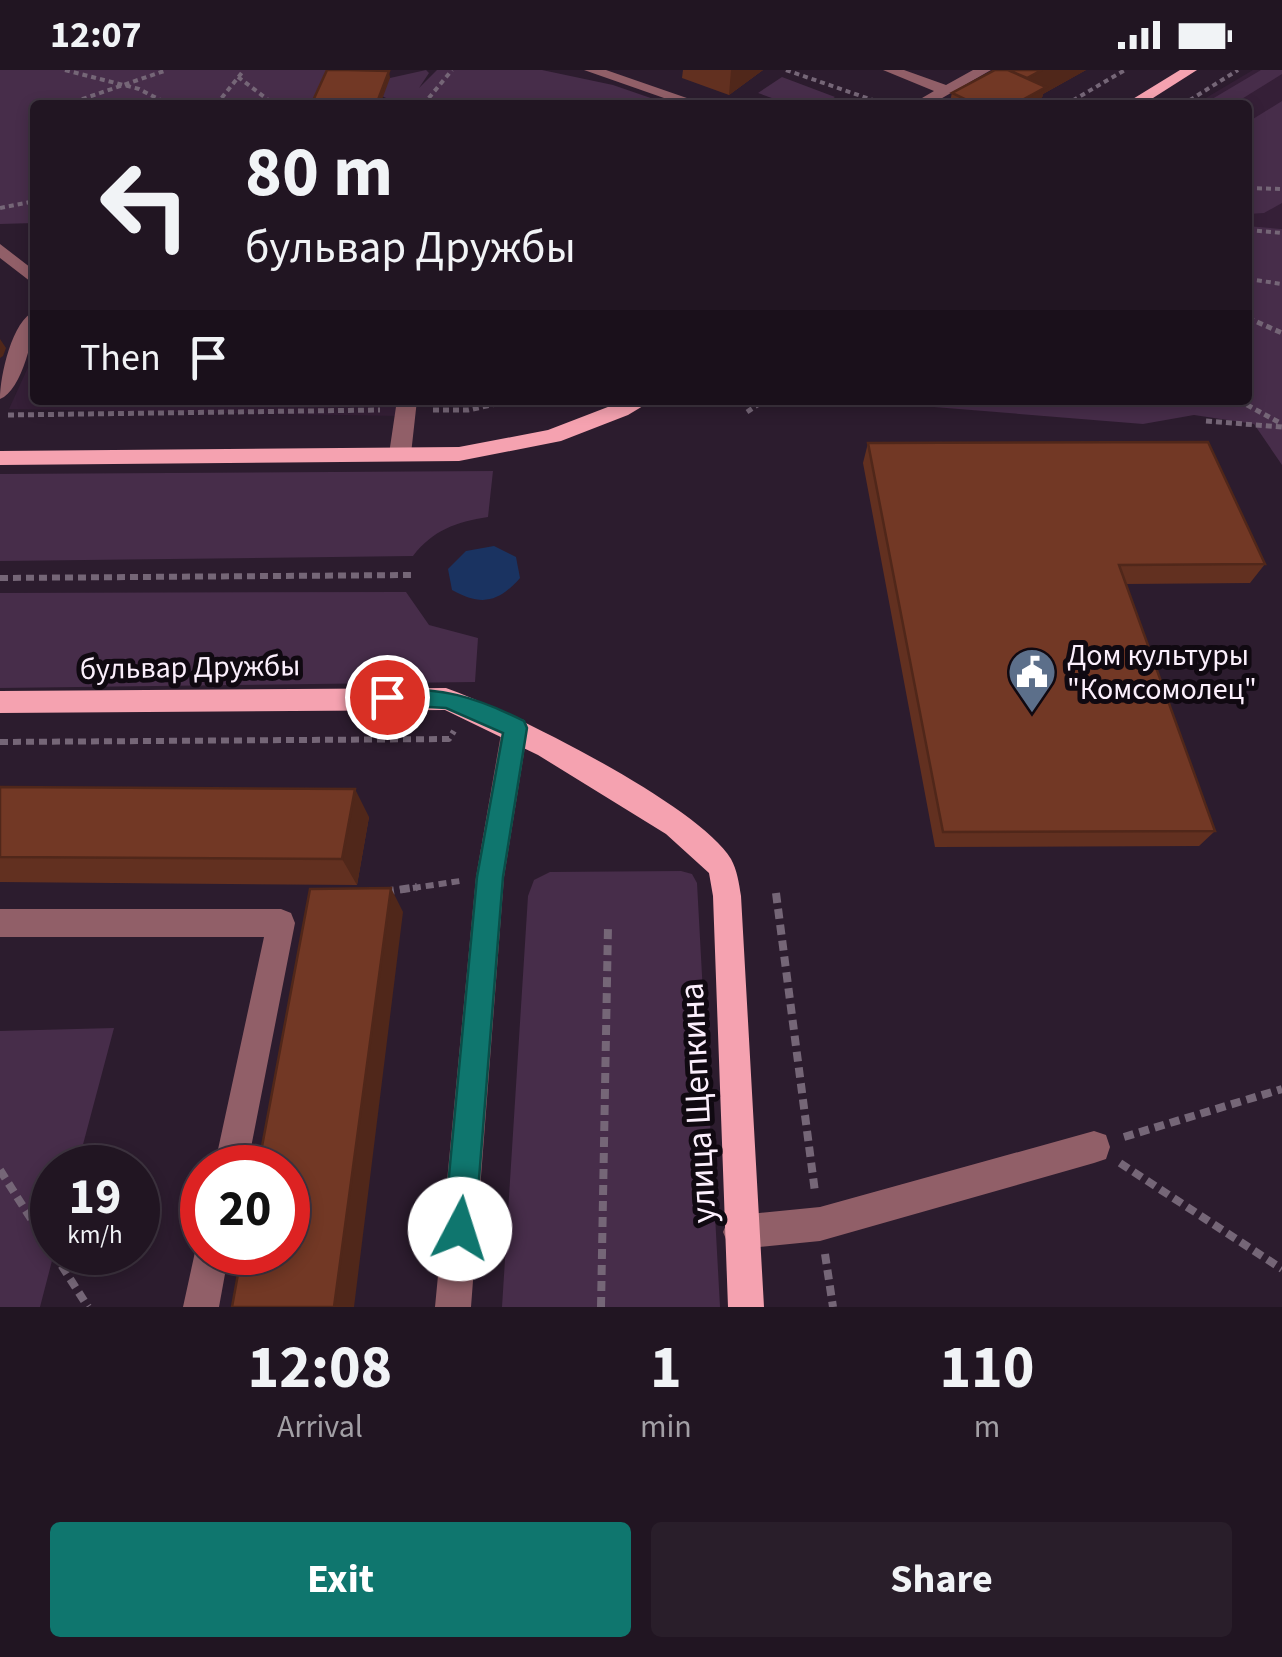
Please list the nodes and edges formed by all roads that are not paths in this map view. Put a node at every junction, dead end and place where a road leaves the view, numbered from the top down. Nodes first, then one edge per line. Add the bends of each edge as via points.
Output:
1 (591, 70) edge
2 (890, 70) edge
3 (984, 70) edge
4 (1190, 70) edge
5 (948, 90) junction
6 (689, 100) edge
7 (928, 100) edge
8 (1139, 100) edge
9 (0, 249) edge
10 (30, 276) edge
11 (30, 327) edge
12 (0, 392) edge
13 (408, 405) edge
14 (632, 405) edge
15 (400, 454) junction
16 (0, 458) edge
17 (0, 702) edge
18 (515, 728) junction
19 (726, 896) joint
20 (0, 924) edge
21 (235, 1145) edge
22 (1094, 1146) road end
23 (740, 1232) junction
24 (207, 1275) edge
25 (201, 1307) edge
26 (453, 1307) edge
27 (746, 1307) edge

1 - 6 lane via 656,83
2 - 5 lane
3 - 5 lane
4 - 8 main road
5 - 7 lane
9 - 10 lane
11 - 12 lane
13 - 15 lane
14 - 15 main road via 568,434 500,451
15 - 16 main road
17 - 18 main road, бульвар Дружбы via 446,699
18 - 19 main road, бульвар Дружбы via 695,840 720,866
18 - 26 lane via 490,877
19 - 23 main road, улица Щепкина
20 - 21 lane via 281,923
22 - 23 lane via 820,1224
23 - 27 main road, улица Щепкина
24 - 25 lane

